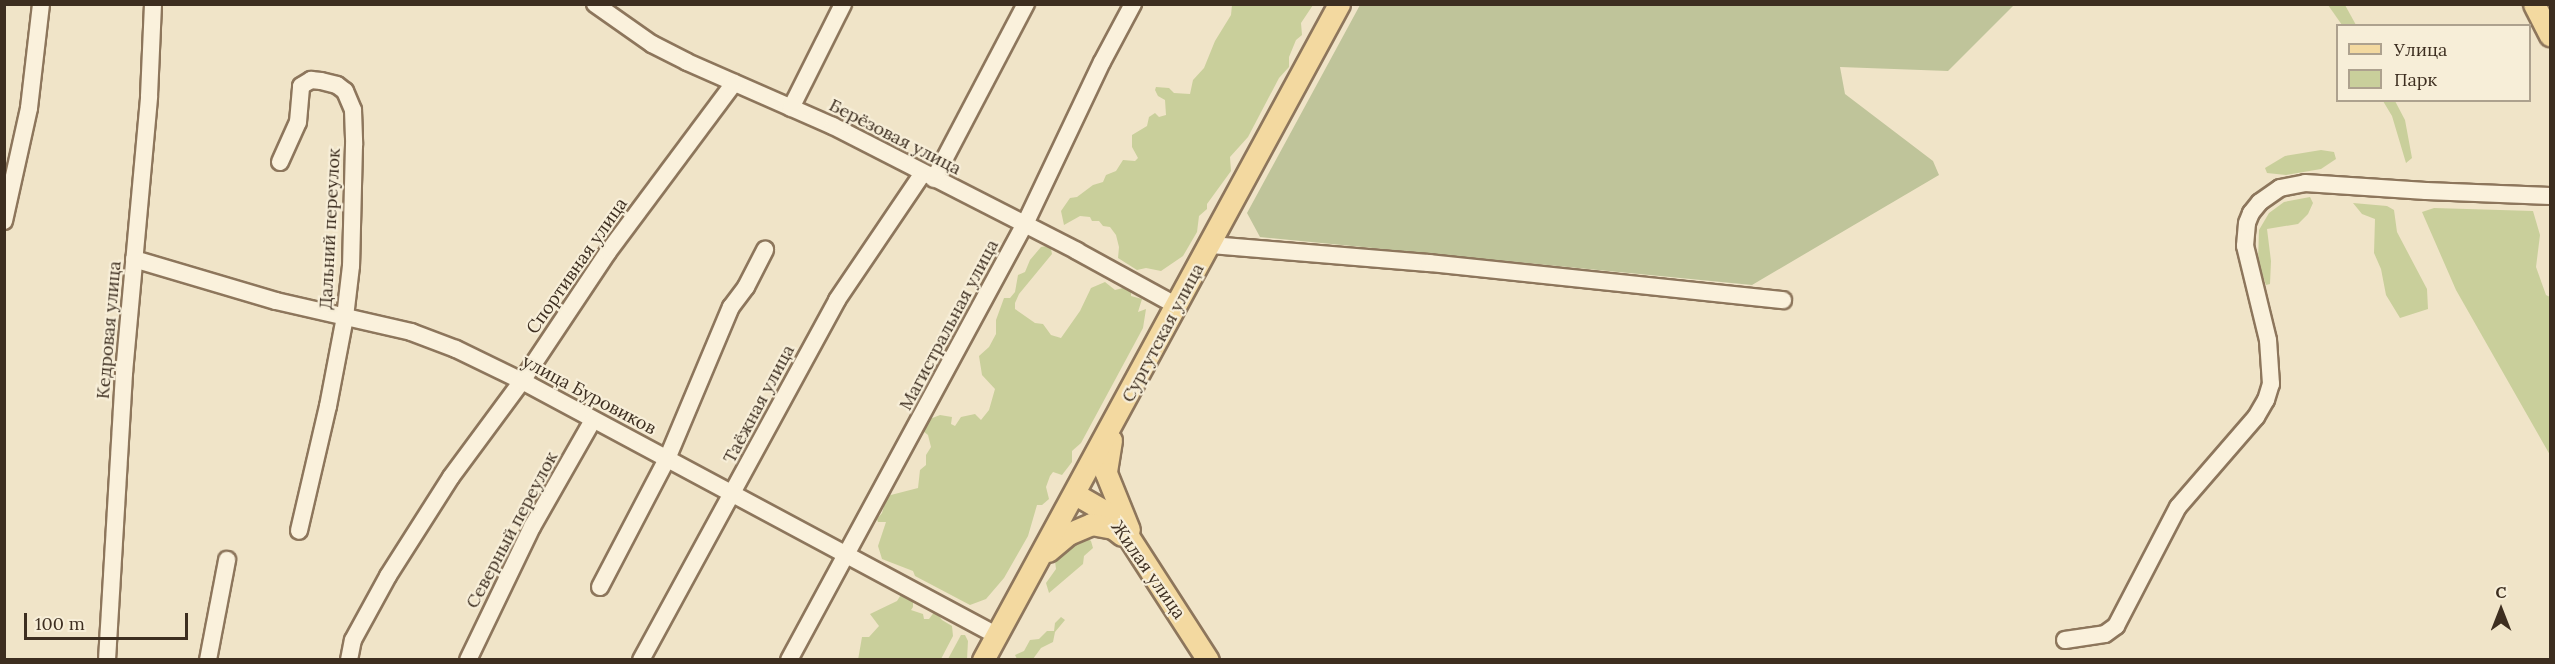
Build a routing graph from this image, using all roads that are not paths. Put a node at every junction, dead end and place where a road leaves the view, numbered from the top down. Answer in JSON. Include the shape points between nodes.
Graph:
{"nodes":[{"id":1,"x":42,"y":4,"type":"edge"},
{"id":2,"x":153,"y":4,"type":"edge"},
{"id":3,"x":843,"y":4,"type":"edge"},
{"id":4,"x":1026,"y":4,"type":"edge"},
{"id":5,"x":1133,"y":4,"type":"edge"},
{"id":6,"x":1339,"y":4,"type":"edge"},
{"id":7,"x":2534,"y":4,"type":"edge"},
{"id":8,"x":598,"y":5,"type":"edge"},
{"id":9,"x":2550,"y":35,"type":"edge"},
{"id":10,"x":735,"y":83,"type":"junction"},
{"id":11,"x":791,"y":108,"type":"junction"},
{"id":12,"x":280,"y":162,"type":"dead end"},
{"id":13,"x":928,"y":176,"type":"junction"},
{"id":14,"x":2550,"y":196,"type":"edge"},
{"id":15,"x":4,"y":221,"type":"edge"},
{"id":16,"x":1025,"y":224,"type":"junction"},
{"id":17,"x":1210,"y":245,"type":"junction"},
{"id":18,"x":765,"y":250,"type":"dead end"},
{"id":19,"x":134,"y":259,"type":"junction"},
{"id":20,"x":1783,"y":300,"type":"dead end"},
{"id":21,"x":1177,"y":306,"type":"junction"},
{"id":22,"x":345,"y":317,"type":"junction"},
{"id":23,"x":522,"y":381,"type":"junction"},
{"id":24,"x":1116,"y":419,"type":"junction"},
{"id":25,"x":593,"y":420,"type":"junction"},
{"id":26,"x":667,"y":459,"type":"junction"},
{"id":27,"x":733,"y":494,"type":"junction"},
{"id":28,"x":1075,"y":495,"type":"junction"},
{"id":29,"x":299,"y":531,"type":"dead end"},
{"id":30,"x":1136,"y":547,"type":"junction"},
{"id":31,"x":848,"y":555,"type":"junction"},
{"id":32,"x":227,"y":560,"type":"dead end"},
{"id":33,"x":1037,"y":560,"type":"junction"},
{"id":34,"x":600,"y":587,"type":"dead end"},
{"id":35,"x":996,"y":635,"type":"junction"},
{"id":36,"x":2065,"y":640,"type":"dead end"},
{"id":37,"x":107,"y":660,"type":"edge"},
{"id":38,"x":208,"y":660,"type":"edge"},
{"id":39,"x":349,"y":660,"type":"edge"},
{"id":40,"x":468,"y":660,"type":"edge"},
{"id":41,"x":641,"y":660,"type":"edge"},
{"id":42,"x":789,"y":660,"type":"edge"},
{"id":43,"x":983,"y":660,"type":"edge"},
{"id":44,"x":1208,"y":660,"type":"edge"}],
"edges":[{"from":1,"to":15,"type":"street","via":[[29,108]]},
{"from":2,"to":19,"type":"street","name":"Кедровая улица"},
{"from":3,"to":11,"type":"street"},
{"from":4,"to":13,"type":"street","name":"Таёжная улица"},
{"from":5,"to":16,"type":"street","name":"Магистральная улица"},
{"from":6,"to":17,"type":"main road","name":"Сургутская улица"},
{"from":7,"to":9,"type":"main road"},
{"from":8,"to":10,"type":"street","name":"Берёзовая улица","via":[[652,44]]},
{"from":10,"to":11,"type":"street","name":"Берёзовая улица"},
{"from":10,"to":23,"type":"street","name":"Спортивная улица","via":[[608,252]]},
{"from":11,"to":13,"type":"street","name":"Берёзовая улица"},
{"from":12,"to":22,"type":"street","name":"Дальний переулок","via":[[298,122],[301,86],[311,80],[321,81],[345,91],[353,111],[354,145],[351,266]]},
{"from":13,"to":16,"type":"street","name":"Берёзовая улица"},
{"from":13,"to":27,"type":"street","name":"Таёжная улица","via":[[837,300]]},
{"from":14,"to":36,"type":"street","via":[[2305,183],[2280,188],[2260,202],[2247,223],[2245,246],[2268,340],[2271,384],[2266,400],[2256,417],[2178,507],[2116,626],[2105,634]]},
{"from":16,"to":21,"type":"street","name":"Берёзовая улица"},
{"from":16,"to":31,"type":"street","name":"Магистральная улица"},
{"from":17,"to":20,"type":"street","via":[[1429,263]]},
{"from":17,"to":21,"type":"main road","name":"Сургутская улица"},
{"from":18,"to":26,"type":"street","via":[[716,339]]},
{"from":19,"to":22,"type":"street","name":"улица Буровиков","via":[[276,302]]},
{"from":19,"to":37,"type":"street","name":"Кедровая улица"},
{"from":21,"to":24,"type":"main road","name":"Сургутская улица"},
{"from":22,"to":23,"type":"street","name":"улица Буровиков","via":[[436,340]]},
{"from":22,"to":29,"type":"street","name":"Дальний переулок"},
{"from":23,"to":25,"type":"street","name":"улица Буровиков"},
{"from":23,"to":39,"type":"street","name":"Спортивная улица","via":[[451,477],[388,576],[353,640]]},
{"from":24,"to":28,"type":"main road","name":"Сургутская улица"},
{"from":24,"to":30,"type":"main road","via":[[1106,473]]},
{"from":25,"to":26,"type":"street","name":"улица Буровиков"},
{"from":25,"to":40,"type":"street","name":"Северный переулок","via":[[532,527]]},
{"from":26,"to":27,"type":"street","name":"улица Буровиков"},
{"from":26,"to":34,"type":"street"},
{"from":27,"to":31,"type":"street","name":"улица Буровиков"},
{"from":27,"to":41,"type":"street","name":"Таёжная улица"},
{"from":28,"to":30,"type":"main road","name":"Жилая улица","via":[[1104,511]]},
{"from":28,"to":33,"type":"main road","name":"Сургутская улица"},
{"from":30,"to":33,"type":"main road","via":[[1113,528],[1091,524],[1068,534]]},
{"from":30,"to":44,"type":"main road","name":"Жилая улица"},
{"from":31,"to":35,"type":"street","name":"улица Буровиков"},
{"from":31,"to":42,"type":"street","name":"Магистральная улица"},
{"from":32,"to":38,"type":"street"},
{"from":33,"to":35,"type":"main road","name":"Сургутская улица"},
{"from":35,"to":43,"type":"main road","name":"Сургутская улица"}]}
